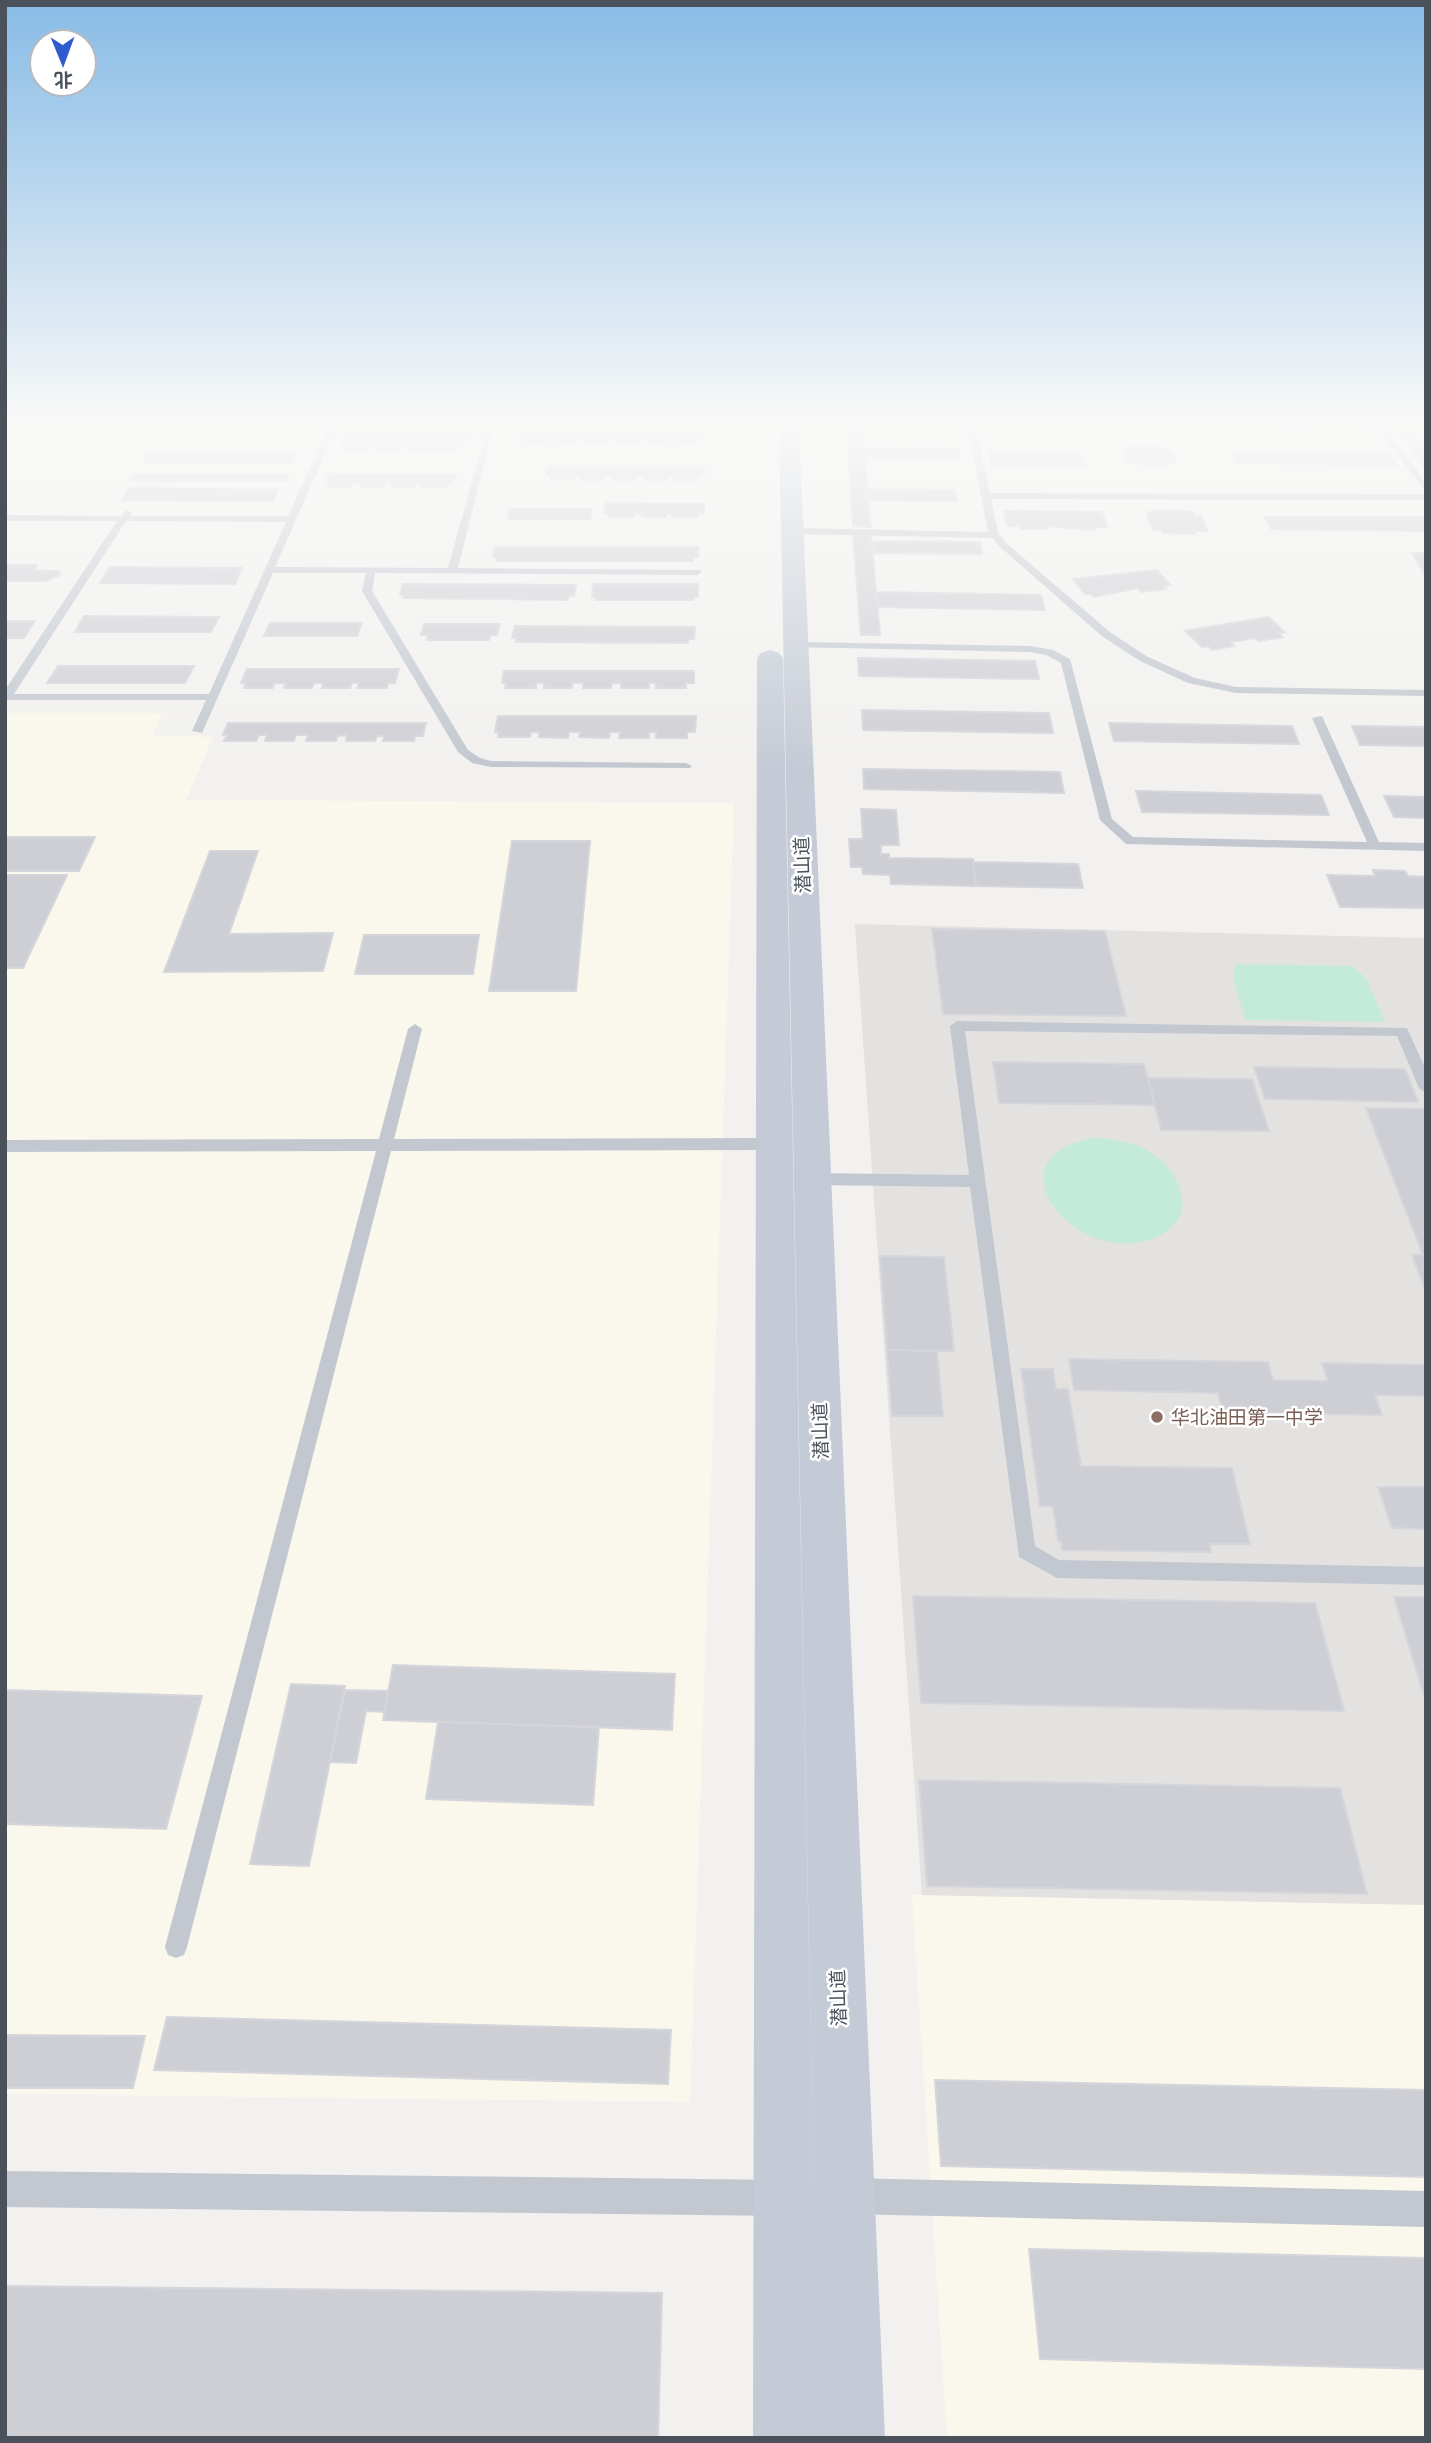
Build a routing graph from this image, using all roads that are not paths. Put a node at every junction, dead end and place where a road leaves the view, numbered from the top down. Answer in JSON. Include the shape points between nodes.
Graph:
{"nodes":[{"id":1,"x":110,"y":539,"type":"edge"},
{"id":2,"x":282,"y":539,"type":"edge"},
{"id":3,"x":461,"y":539,"type":"edge"},
{"id":4,"x":769,"y":539,"type":"edge"},
{"id":5,"x":792,"y":539,"type":"edge"},
{"id":6,"x":998,"y":539,"type":"edge"},
{"id":7,"x":269,"y":570,"type":"junction"},
{"id":8,"x":371,"y":571,"type":"junction"},
{"id":9,"x":452,"y":571,"type":"junction"},
{"id":10,"x":697,"y":572,"type":"dead end"},
{"id":11,"x":795,"y":645,"type":"junction"},
{"id":12,"x":1426,"y":693,"type":"edge"},
{"id":13,"x":212,"y":696,"type":"junction"},
{"id":14,"x":6,"y":697,"type":"edge"},
{"id":15,"x":1318,"y":718,"type":"dead end"},
{"id":16,"x":198,"y":731,"type":"dead end"},
{"id":17,"x":687,"y":766,"type":"dead end"},
{"id":18,"x":1375,"y":846,"type":"junction"},
{"id":19,"x":1426,"y":847,"type":"edge"},
{"id":20,"x":415,"y":1030,"type":"dead end"},
{"id":21,"x":1426,"y":1088,"type":"edge"},
{"id":22,"x":774,"y":1144,"type":"junction"},
{"id":23,"x":384,"y":1145,"type":"junction"},
{"id":24,"x":5,"y":1146,"type":"edge"},
{"id":25,"x":812,"y":1179,"type":"junction"},
{"id":26,"x":978,"y":1181,"type":"junction"},
{"id":27,"x":1426,"y":1576,"type":"edge"},
{"id":28,"x":176,"y":1947,"type":"dead end"},
{"id":29,"x":5,"y":2189,"type":"edge"},
{"id":30,"x":844,"y":2196,"type":"junction"},
{"id":31,"x":783,"y":2198,"type":"junction"},
{"id":32,"x":1426,"y":2209,"type":"edge"},
{"id":33,"x":786,"y":2438,"type":"edge"},
{"id":34,"x":852,"y":2438,"type":"edge"}],
"edges":[{"from":1,"to":14,"type":"lane"},
{"from":2,"to":7,"type":"lane"},
{"from":3,"to":9,"type":"lane"},
{"from":4,"to":22,"type":"main road","name":"潜山道"},
{"from":5,"to":11,"type":"main road","name":"潜山道"},
{"from":6,"to":12,"type":"lane","via":[[1107,635],[1192,681],[1236,690]]},
{"from":7,"to":8,"type":"lane"},
{"from":7,"to":13,"type":"lane"},
{"from":8,"to":9,"type":"lane"},
{"from":8,"to":17,"type":"lane","via":[[367,591],[464,752],[476,761]]},
{"from":9,"to":10,"type":"lane"},
{"from":11,"to":18,"type":"lane","via":[[1030,649],[1059,655],[1066,660],[1105,820],[1130,841]]},
{"from":11,"to":25,"type":"main road","name":"潜山道"},
{"from":13,"to":14,"type":"lane"},
{"from":13,"to":16,"type":"lane"},
{"from":15,"to":18,"type":"lane"},
{"from":18,"to":19,"type":"lane"},
{"from":20,"to":23,"type":"lane"},
{"from":21,"to":26,"type":"lane","via":[[1402,1031],[957,1026]]},
{"from":22,"to":23,"type":"lane"},
{"from":22,"to":31,"type":"main road","name":"潜山道"},
{"from":23,"to":24,"type":"lane"},
{"from":23,"to":28,"type":"lane"},
{"from":25,"to":26,"type":"lane"},
{"from":25,"to":30,"type":"main road","name":"潜山道"},
{"from":26,"to":27,"type":"lane","via":[[1026,1551],[1057,1569]]},
{"from":29,"to":31,"type":"street"},
{"from":30,"to":32,"type":"street"},
{"from":30,"to":34,"type":"main road","name":"潜山道"},
{"from":31,"to":33,"type":"main road","name":"潜山道"}]}
